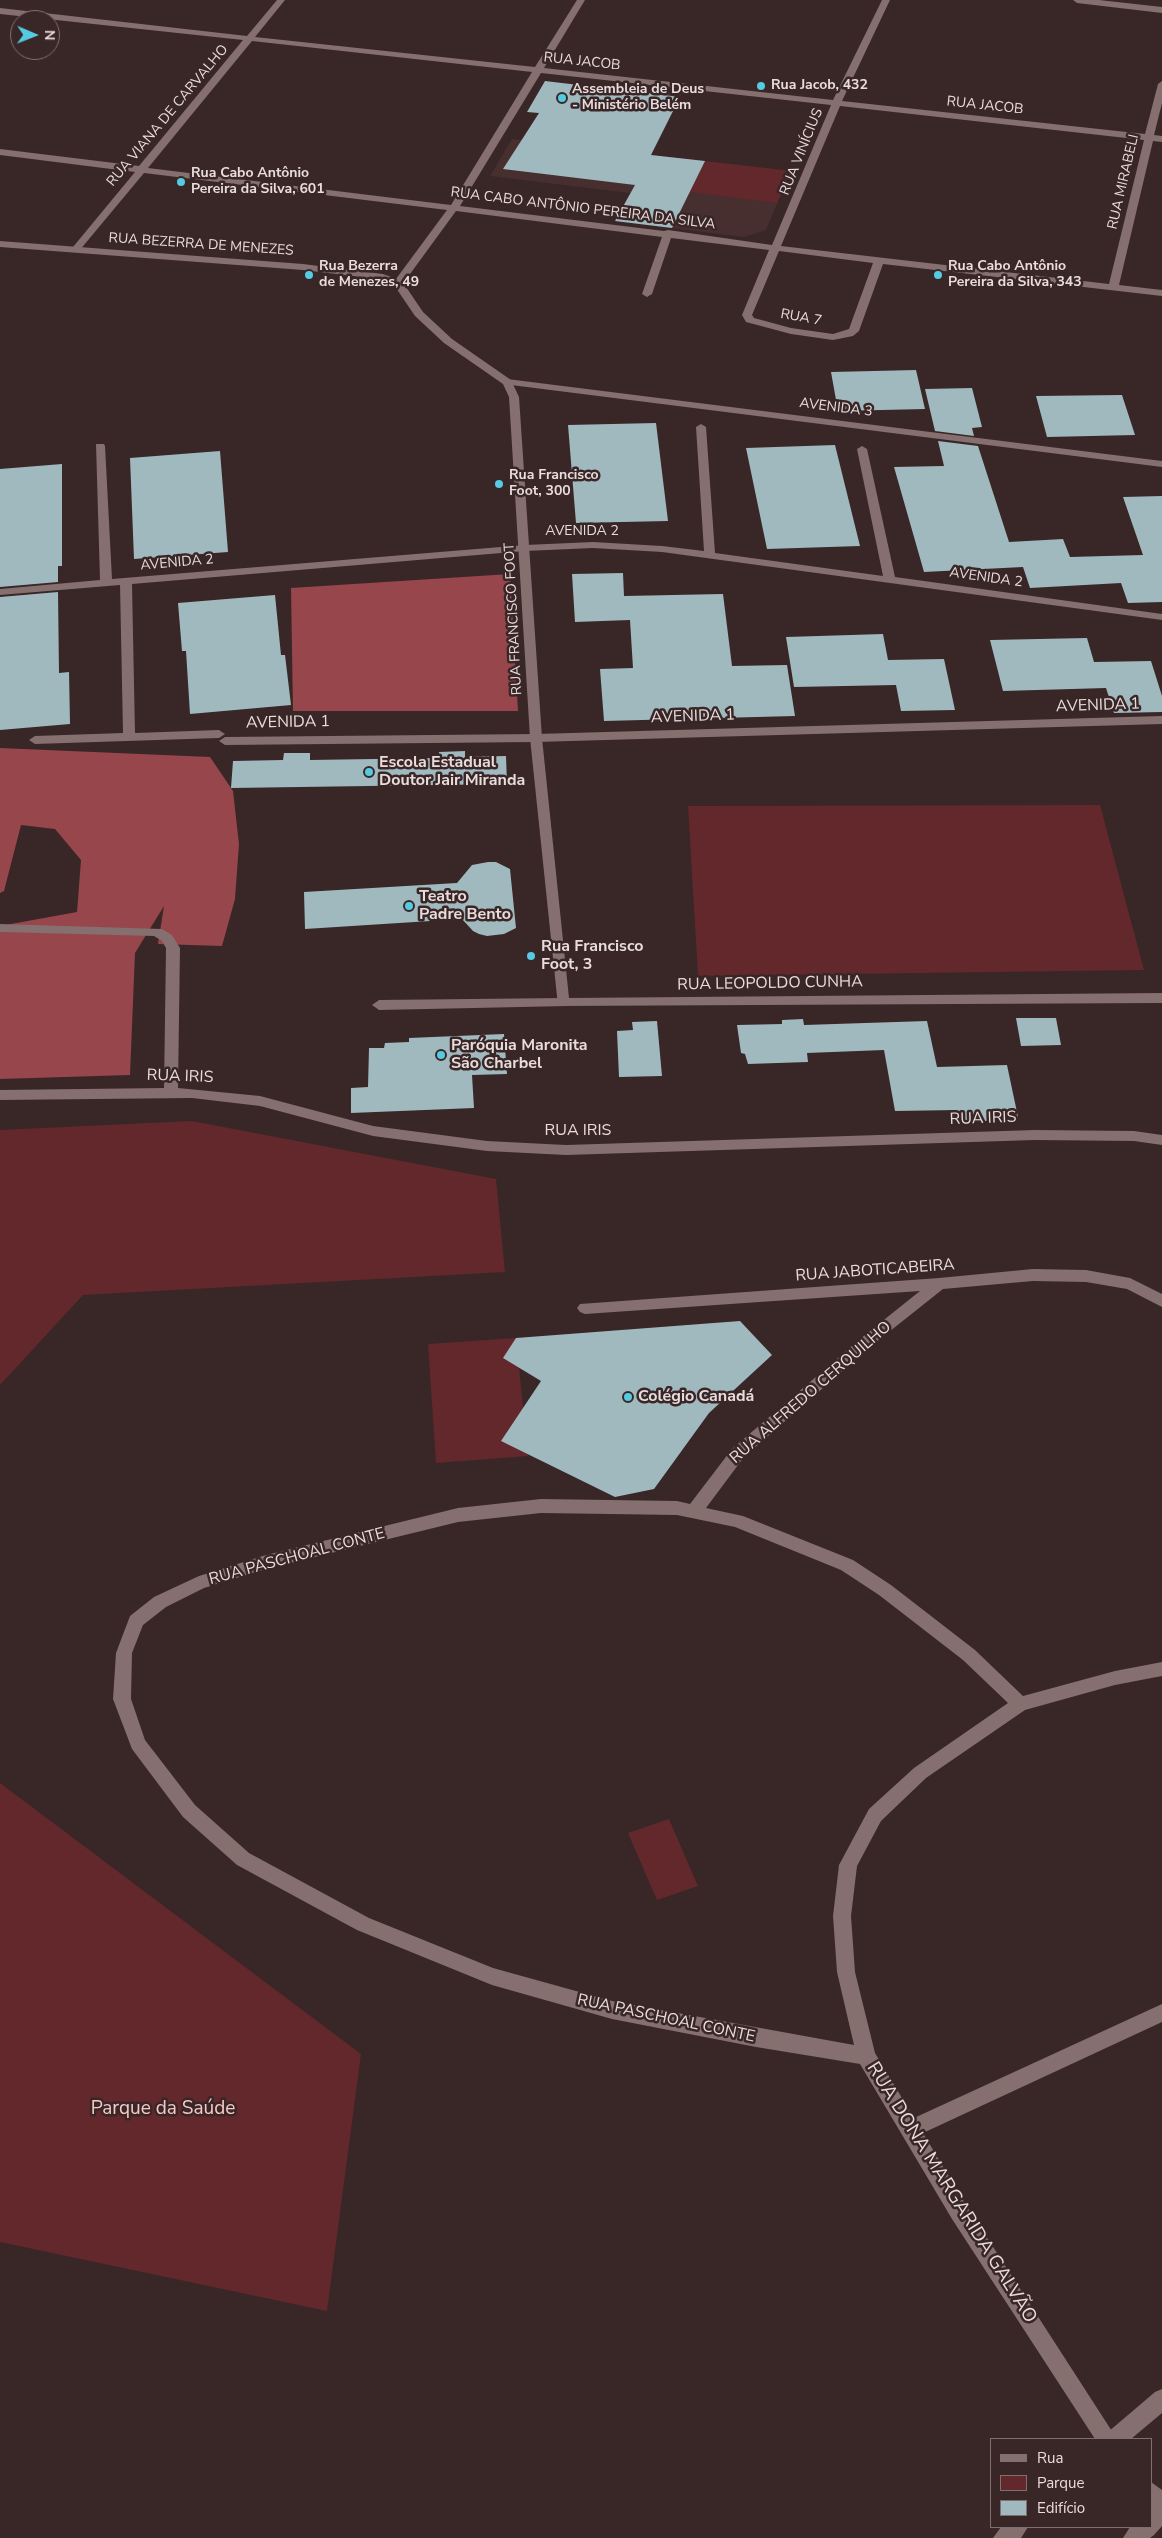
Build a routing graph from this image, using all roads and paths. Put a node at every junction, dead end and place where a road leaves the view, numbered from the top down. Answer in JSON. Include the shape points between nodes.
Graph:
{"nodes":[{"id":1,"x":281,"y":0,"type":"edge"},
{"id":2,"x":581,"y":0,"type":"edge"},
{"id":3,"x":886,"y":0,"type":"edge"},
{"id":4,"x":1077,"y":0,"type":"edge"},
{"id":5,"x":1162,"y":10,"type":"edge"},
{"id":6,"x":0,"y":11,"type":"edge"},
{"id":7,"x":251,"y":38,"type":"junction"},
{"id":8,"x":536,"y":70,"type":"junction"},
{"id":9,"x":1162,"y":84,"type":"edge"},
{"id":10,"x":836,"y":104,"type":"junction"},
{"id":11,"x":1147,"y":138,"type":"junction"},
{"id":12,"x":1162,"y":140,"type":"edge"},
{"id":13,"x":0,"y":152,"type":"edge"},
{"id":14,"x":142,"y":169,"type":"junction"},
{"id":15,"x":454,"y":206,"type":"junction"},
{"id":16,"x":668,"y":234,"type":"junction"},
{"id":17,"x":0,"y":244,"type":"edge"},
{"id":18,"x":778,"y":247,"type":"junction"},
{"id":19,"x":76,"y":249,"type":"junction"},
{"id":20,"x":880,"y":261,"type":"junction"},
{"id":21,"x":398,"y":283,"type":"junction"},
{"id":22,"x":1114,"y":286,"type":"junction"},
{"id":23,"x":1162,"y":293,"type":"edge"},
{"id":24,"x":647,"y":294,"type":"dead end"},
{"id":25,"x":747,"y":315,"type":"joint"},
{"id":26,"x":507,"y":382,"type":"junction"},
{"id":27,"x":701,"y":428,"type":"dead end"},
{"id":28,"x":100,"y":446,"type":"dead end"},
{"id":29,"x":862,"y":449,"type":"dead end"},
{"id":30,"x":1162,"y":464,"type":"edge"},
{"id":31,"x":525,"y":548,"type":"junction"},
{"id":32,"x":710,"y":556,"type":"junction"},
{"id":33,"x":890,"y":580,"type":"junction"},
{"id":34,"x":106,"y":583,"type":"junction"},
{"id":35,"x":126,"y":583,"type":"junction"},
{"id":36,"x":0,"y":592,"type":"edge"},
{"id":37,"x":1162,"y":617,"type":"edge"},
{"id":38,"x":1162,"y":720,"type":"edge"},
{"id":39,"x":129,"y":737,"type":"junction"},
{"id":40,"x":536,"y":738,"type":"junction"},
{"id":41,"x":35,"y":740,"type":"dead end"},
{"id":42,"x":0,"y":928,"type":"edge"},
{"id":43,"x":1162,"y":998,"type":"edge"},
{"id":44,"x":563,"y":1003,"type":"junction"},
{"id":45,"x":379,"y":1005,"type":"dead end"},
{"id":46,"x":171,"y":1093,"type":"junction"},
{"id":47,"x":0,"y":1095,"type":"edge"},
{"id":48,"x":1162,"y":1140,"type":"edge"},
{"id":49,"x":939,"y":1284,"type":"junction"},
{"id":50,"x":1162,"y":1301,"type":"edge"},
{"id":51,"x":585,"y":1308,"type":"dead end"},
{"id":52,"x":693,"y":1512,"type":"junction"},
{"id":53,"x":1162,"y":1669,"type":"edge"},
{"id":54,"x":1020,"y":1704,"type":"junction"},
{"id":55,"x":1162,"y":2013,"type":"edge"},
{"id":56,"x":866,"y":2056,"type":"junction"},
{"id":57,"x":910,"y":2129,"type":"junction"},
{"id":58,"x":1162,"y":2399,"type":"edge"},
{"id":59,"x":1106,"y":2438,"type":"edge"},
{"id":60,"x":1115,"y":2438,"type":"edge"},
{"id":61,"x":1152,"y":2494,"type":"edge"},
{"id":62,"x":1162,"y":2509,"type":"edge"},
{"id":63,"x":1152,"y":2521,"type":"edge"},
{"id":64,"x":1016,"y":2528,"type":"edge"},
{"id":65,"x":1145,"y":2528,"type":"edge"},
{"id":66,"x":1004,"y":2538,"type":"edge"},
{"id":67,"x":1134,"y":2538,"type":"edge"}],
"edges":[{"from":1,"to":7,"type":"street","name":"RUA VIANA DE CARVALHO"},
{"from":2,"to":8,"type":"street"},
{"from":3,"to":10,"type":"street","name":"RUA VINÍCIUS"},
{"from":4,"to":5,"type":"street"},
{"from":6,"to":7,"type":"street","name":"RUA JACOB"},
{"from":7,"to":8,"type":"street","name":"RUA JACOB"},
{"from":7,"to":14,"type":"street","name":"RUA VIANA DE CARVALHO"},
{"from":8,"to":10,"type":"street","name":"RUA JACOB"},
{"from":8,"to":15,"type":"street"},
{"from":9,"to":11,"type":"street","name":"RUA MIRABELI"},
{"from":10,"to":11,"type":"street","name":"RUA JACOB"},
{"from":10,"to":18,"type":"street","name":"RUA VINÍCIUS"},
{"from":11,"to":12,"type":"street","name":"RUA JACOB"},
{"from":11,"to":22,"type":"street","name":"RUA MIRABELI"},
{"from":13,"to":14,"type":"street","name":"RUA CABO ANTÔNIO PEREIRA DA SILVA"},
{"from":14,"to":15,"type":"street","name":"RUA CABO ANTÔNIO PEREIRA DA SILVA"},
{"from":14,"to":19,"type":"street","name":"RUA VIANA DE CARVALHO"},
{"from":15,"to":16,"type":"street","name":"RUA CABO ANTÔNIO PEREIRA DA SILVA"},
{"from":15,"to":21,"type":"street"},
{"from":16,"to":18,"type":"street","name":"RUA CABO ANTÔNIO PEREIRA DA SILVA"},
{"from":16,"to":24,"type":"street"},
{"from":17,"to":19,"type":"street","name":"RUA BEZERRA DE MENEZES"},
{"from":18,"to":20,"type":"street","name":"RUA CABO ANTÔNIO PEREIRA DA SILVA"},
{"from":18,"to":25,"type":"street","name":"RUA VINÍCIUS"},
{"from":19,"to":21,"type":"street","name":"RUA BEZERRA DE MENEZES","via":[[303,267],[380,276]]},
{"from":20,"to":22,"type":"street","name":"RUA CABO ANTÔNIO PEREIRA DA SILVA"},
{"from":20,"to":25,"type":"street","name":"RUA 7","via":[[854,332],[833,337],[760,324]]},
{"from":21,"to":26,"type":"street","via":[[418,314],[448,342]]},
{"from":22,"to":23,"type":"street","name":"RUA CABO ANTÔNIO PEREIRA DA SILVA"},
{"from":26,"to":30,"type":"street","name":"AVENIDA 3"},
{"from":26,"to":31,"type":"street","name":"RUA FRANCISCO FOOT","via":[[514,397]]},
{"from":27,"to":32,"type":"street"},
{"from":28,"to":34,"type":"street"},
{"from":29,"to":33,"type":"street"},
{"from":31,"to":32,"type":"street","name":"AVENIDA 2","via":[[593,545]]},
{"from":31,"to":35,"type":"street","name":"AVENIDA 2"},
{"from":31,"to":40,"type":"street","name":"RUA FRANCISCO FOOT"},
{"from":32,"to":33,"type":"street","name":"AVENIDA 2"},
{"from":33,"to":37,"type":"street","name":"AVENIDA 2"},
{"from":34,"to":35,"type":"street","name":"AVENIDA 2"},
{"from":34,"to":36,"type":"street","name":"AVENIDA 2"},
{"from":35,"to":39,"type":"street"},
{"from":38,"to":40,"type":"street","name":"AVENIDA 1"},
{"from":39,"to":40,"type":"street","name":"AVENIDA 1"},
{"from":39,"to":41,"type":"street","name":"AVENIDA 1"},
{"from":40,"to":44,"type":"street","name":"RUA FRANCISCO FOOT"},
{"from":42,"to":46,"type":"street","via":[[157,932],[167,938],[174,948]]},
{"from":43,"to":44,"type":"street","name":"RUA LEOPOLDO CUNHA"},
{"from":44,"to":45,"type":"street","name":"RUA LEOPOLDO CUNHA"},
{"from":46,"to":47,"type":"street","name":"RUA IRIS"},
{"from":46,"to":48,"type":"street","name":"RUA IRIS","via":[[260,1101],[373,1131],[487,1146],[566,1150],[1035,1135],[1134,1136]]},
{"from":49,"to":50,"type":"street","name":"RUA JABOTICABEIRA","via":[[1034,1275],[1086,1276],[1130,1284]]},
{"from":49,"to":51,"type":"street","name":"RUA JABOTICABEIRA"},
{"from":49,"to":52,"type":"street","name":"RUA ALFREDO CERQUILHO","via":[[865,1342],[738,1453]]},
{"from":52,"to":54,"type":"street","name":"RUA PASCHOAL CONTE","via":[[737,1520],[847,1565],[969,1655]]},
{"from":52,"to":56,"type":"street","name":"RUA PASCHOAL CONTE","via":[[677,1508],[541,1506],[458,1515],[284,1557],[199,1583],[160,1602],[136,1621],[124,1653],[122,1699],[138,1744],[189,1812],[243,1859],[363,1924],[492,1976],[612,2010]]},
{"from":53,"to":54,"type":"street","name":"RUA DONA MARGARIDA GALVÃO"},
{"from":54,"to":56,"type":"street","name":"RUA DONA MARGARIDA GALVÃO","via":[[920,1773],[875,1815],[848,1865],[842,1916],[846,1972]]},
{"from":55,"to":57,"type":"street"},
{"from":56,"to":57,"type":"street","name":"RUA DONA MARGARIDA GALVÃO"},
{"from":57,"to":59,"type":"street","name":"RUA DONA MARGARIDA GALVÃO","via":[[959,2212]]},
{"from":58,"to":60,"type":"street"},
{"from":61,"to":62,"type":"street"},
{"from":62,"to":63,"type":"street"},
{"from":64,"to":66,"type":"street"},
{"from":65,"to":67,"type":"street"}]}
